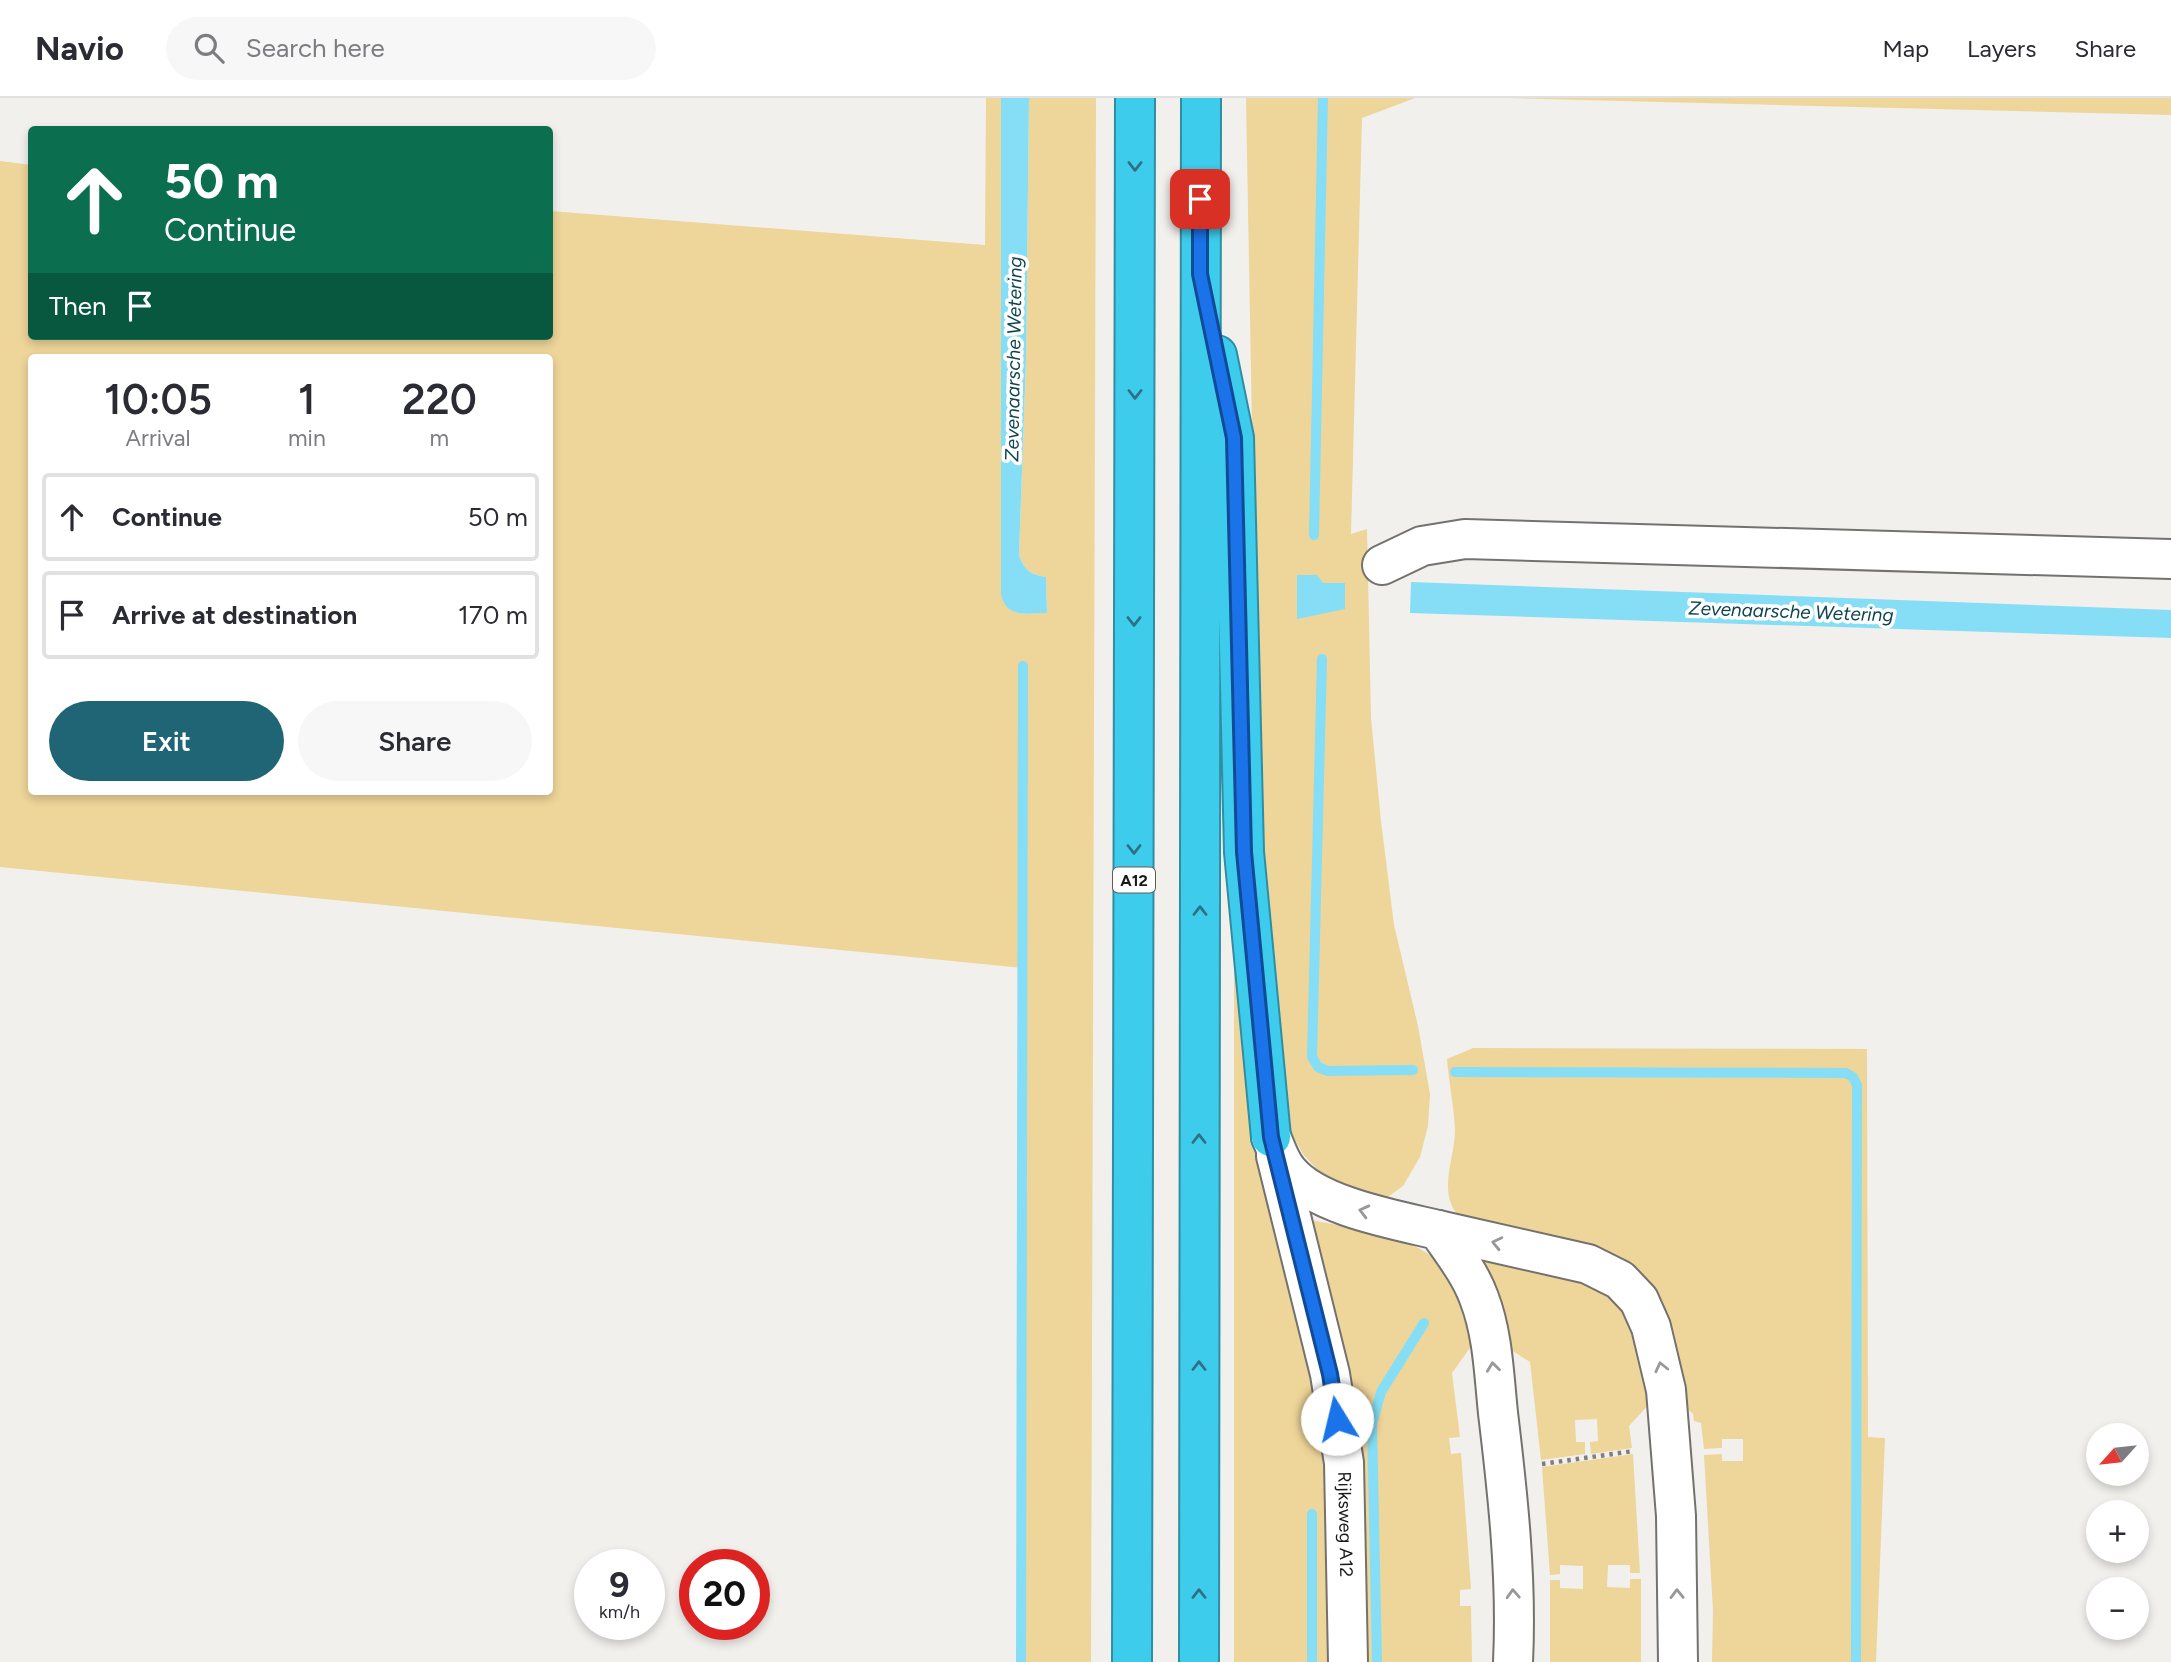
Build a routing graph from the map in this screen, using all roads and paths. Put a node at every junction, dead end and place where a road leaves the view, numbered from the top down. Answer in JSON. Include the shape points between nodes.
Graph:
{"nodes":[{"id":1,"x":1135,"y":98,"type":"edge"},
{"id":2,"x":1201,"y":98,"type":"edge"},
{"id":3,"x":1200,"y":274,"type":"junction"},
{"id":4,"x":2171,"y":559,"type":"edge"},
{"id":5,"x":1382,"y":565,"type":"dead end"},
{"id":6,"x":1271,"y":1137,"type":"junction"},
{"id":7,"x":1438,"y":1230,"type":"junction"},
{"id":8,"x":1635,"y":1451,"type":"dead end"},
{"id":9,"x":1539,"y":1464,"type":"dead end"},
{"id":10,"x":1132,"y":1662,"type":"edge"},
{"id":11,"x":1199,"y":1662,"type":"edge"},
{"id":12,"x":1348,"y":1662,"type":"edge"},
{"id":13,"x":1513,"y":1662,"type":"edge"},
{"id":14,"x":1678,"y":1662,"type":"edge"}],
"edges":[{"from":1,"to":10,"type":"highway","number":"A12","one_way":true},
{"from":2,"to":3,"type":"highway"},
{"from":3,"to":6,"type":"highway","via":[[1234,438],[1244,852]]},
{"from":11,"to":3,"type":"highway","one_way":true},
{"from":4,"to":5,"type":"lane","via":[[1465,539],[1422,546]]},
{"from":7,"to":6,"type":"lane","one_way":true,"via":[[1322,1196],[1287,1171]]},
{"from":6,"to":12,"type":"lane","name":"Rijksweg A12","via":[[1330,1374],[1344,1463]]},
{"from":13,"to":7,"type":"lane","one_way":true,"via":[[1508,1500],[1490,1338],[1465,1268]]},
{"from":14,"to":7,"type":"lane","one_way":true,"via":[[1676,1516],[1666,1390],[1651,1327],[1639,1300],[1620,1280],[1588,1264]]},
{"from":8,"to":9,"type":"path"}]}
